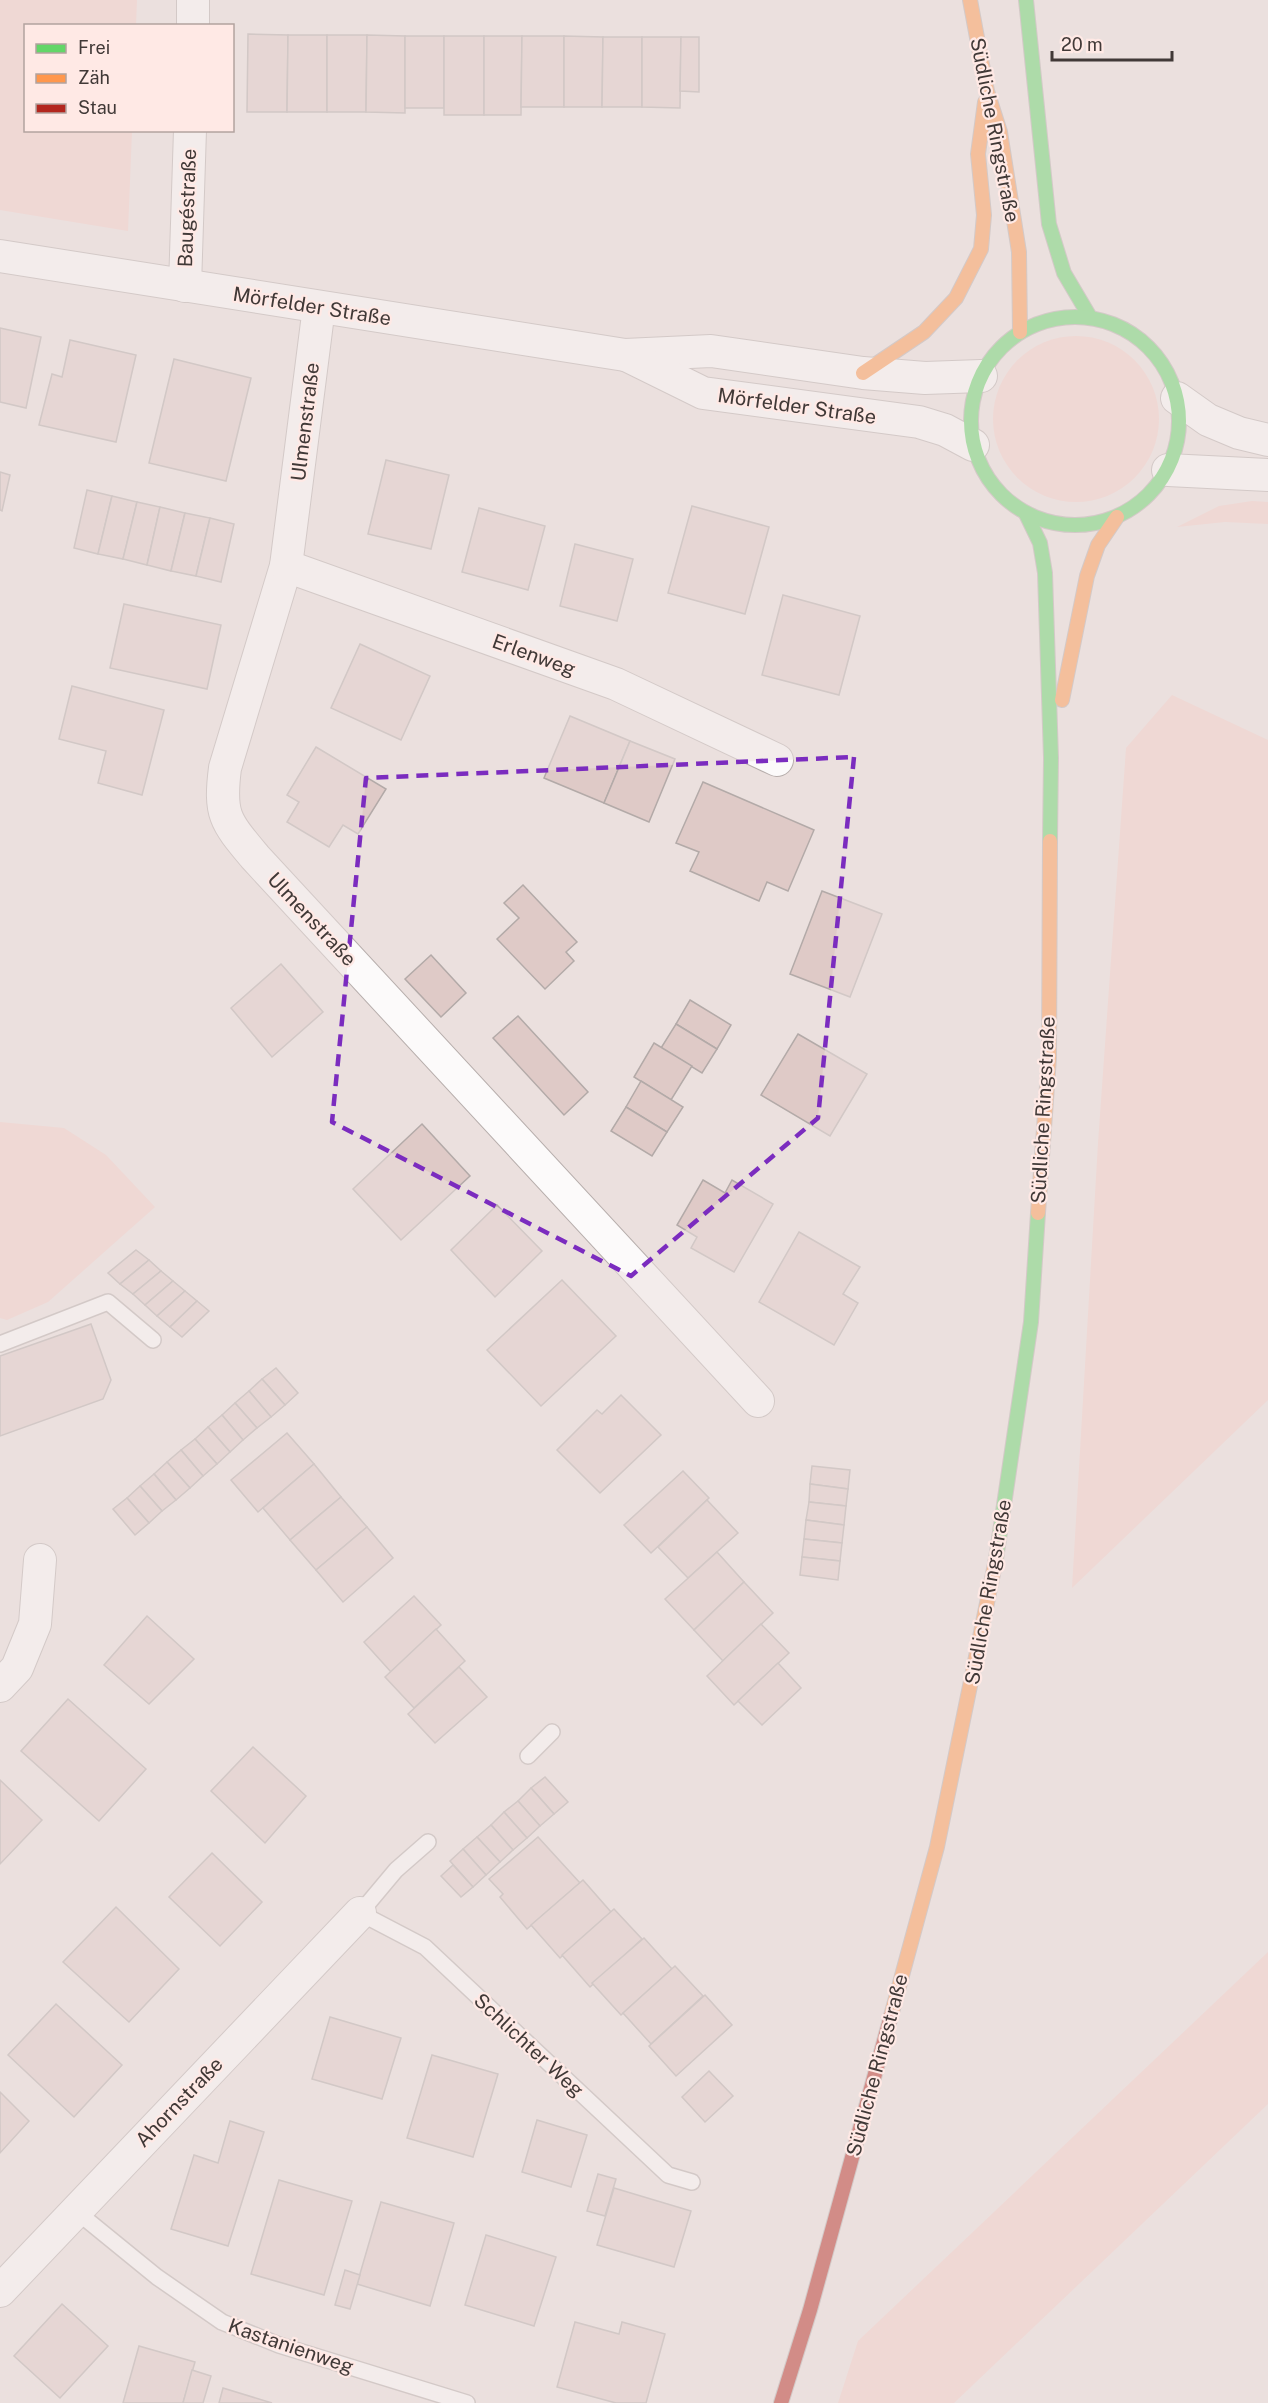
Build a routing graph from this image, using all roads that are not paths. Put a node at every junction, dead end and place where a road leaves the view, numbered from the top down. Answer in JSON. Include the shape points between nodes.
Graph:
{"nodes":[{"id":1,"x":193,"y":0,"type":"edge"},
{"id":2,"x":969,"y":0,"type":"edge"},
{"id":3,"x":1026,"y":0,"type":"edge"},
{"id":4,"x":193,"y":24,"type":"edge"},
{"id":5,"x":987,"y":91,"type":"junction"},
{"id":6,"x":190,"y":132,"type":"edge"},
{"id":7,"x":0,"y":256,"type":"edge"},
{"id":8,"x":185,"y":286,"type":"junction"},
{"id":9,"x":319,"y":307,"type":"junction"},
{"id":10,"x":1090,"y":317,"type":"junction"},
{"id":11,"x":1020,"y":332,"type":"junction"},
{"id":12,"x":624,"y":355,"type":"junction"},
{"id":13,"x":864,"y":373,"type":"junction"},
{"id":14,"x":981,"y":376,"type":"junction"},
{"id":15,"x":1178,"y":398,"type":"junction"},
{"id":16,"x":1268,"y":440,"type":"edge"},
{"id":17,"x":973,"y":445,"type":"junction"},
{"id":18,"x":1168,"y":470,"type":"junction"},
{"id":19,"x":1268,"y":475,"type":"edge"},
{"id":20,"x":1026,"y":514,"type":"junction"},
{"id":21,"x":1117,"y":517,"type":"junction"},
{"id":22,"x":286,"y":566,"type":"junction"},
{"id":23,"x":1051,"y":758,"type":"junction"},
{"id":24,"x":777,"y":760,"type":"dead end"},
{"id":25,"x":153,"y":1340,"type":"dead end"},
{"id":26,"x":0,"y":1344,"type":"edge"},
{"id":27,"x":758,"y":1401,"type":"dead end"},
{"id":28,"x":40,"y":1560,"type":"dead end"},
{"id":29,"x":0,"y":1686,"type":"edge"},
{"id":30,"x":552,"y":1732,"type":"dead end"},
{"id":31,"x":528,"y":1755,"type":"dead end"},
{"id":32,"x":428,"y":1842,"type":"dead end"},
{"id":33,"x":360,"y":1913,"type":"junction"},
{"id":34,"x":692,"y":2182,"type":"dead end"},
{"id":35,"x":76,"y":2211,"type":"junction"},
{"id":36,"x":0,"y":2291,"type":"edge"},
{"id":37,"x":467,"y":2403,"type":"edge"},
{"id":38,"x":781,"y":2403,"type":"edge"}],
"edges":[{"from":1,"to":4,"type":"street"},
{"from":2,"to":5,"type":"main road","name":"Südliche Ringstraße"},
{"from":3,"to":10,"type":"main road","name":"Südliche Ringstraße","via":[[1049,224],[1056,258]]},
{"from":5,"to":11,"type":"main road","name":"Südliche Ringstraße","via":[[1000,132],[1019,252]]},
{"from":5,"to":13,"type":"main road","via":[[978,153],[984,216],[981,249],[956,297],[924,332]]},
{"from":6,"to":8,"type":"street","name":"Baugéstraße"},
{"from":7,"to":8,"type":"street","name":"Mörfelder Straße"},
{"from":8,"to":9,"type":"street","name":"Mörfelder Straße"},
{"from":9,"to":12,"type":"street","name":"Mörfelder Straße"},
{"from":9,"to":22,"type":"street","name":"Ulmenstraße"},
{"from":10,"to":11,"type":"main road","name":"Südliche Ringstraße","via":[[1054,319]]},
{"from":10,"to":15,"type":"main road","name":"Südliche Ringstraße","via":[[1120,327],[1146,344],[1166,368]]},
{"from":11,"to":14,"type":"main road","name":"Südliche Ringstraße","via":[[997,351]]},
{"from":12,"to":13,"type":"street","name":"Mörfelder Straße","via":[[711,351]]},
{"from":12,"to":17,"type":"street","name":"Mörfelder Straße","via":[[703,393],[919,422]]},
{"from":13,"to":14,"type":"street","name":"Mörfelder Straße","via":[[925,378]]},
{"from":14,"to":17,"type":"main road","name":"Südliche Ringstraße","via":[[971,410]]},
{"from":15,"to":16,"type":"street","via":[[1208,420]]},
{"from":15,"to":18,"type":"main road","name":"Südliche Ringstraße","via":[[1177,447]]},
{"from":17,"to":20,"type":"main road","name":"Südliche Ringstraße","via":[[984,473],[1002,497]]},
{"from":18,"to":19,"type":"street"},
{"from":18,"to":21,"type":"main road","name":"Südliche Ringstraße","via":[[1147,498]]},
{"from":20,"to":21,"type":"main road","name":"Südliche Ringstraße","via":[[1056,525],[1087,526]]},
{"from":20,"to":23,"type":"main road","name":"Südliche Ringstraße","via":[[1040,543],[1045,573]]},
{"from":21,"to":23,"type":"main road","name":"Südliche Ringstraße","via":[[1098,545],[1087,576]]},
{"from":22,"to":24,"type":"street","name":"Erlenweg","via":[[616,684]]},
{"from":22,"to":27,"type":"street","name":"Ulmenstraße","via":[[225,768],[221,799],[230,827]]},
{"from":23,"to":38,"type":"main road","name":"Südliche Ringstraße","via":[[1048,1058],[1031,1322],[992,1587],[937,1847]]},
{"from":25,"to":26,"type":"lane","via":[[108,1302]]},
{"from":28,"to":29,"type":"street","via":[[35,1624],[16,1668]]},
{"from":30,"to":31,"type":"lane"},
{"from":32,"to":33,"type":"lane","via":[[396,1870]]},
{"from":33,"to":34,"type":"lane","name":"Schlichter Weg","via":[[425,1947],[668,2175]]},
{"from":33,"to":35,"type":"street","name":"Ahornstraße"},
{"from":35,"to":36,"type":"street","name":"Ahornstraße"},
{"from":35,"to":37,"type":"lane","name":"Kastanienweg","via":[[157,2277],[222,2322]]}]}
